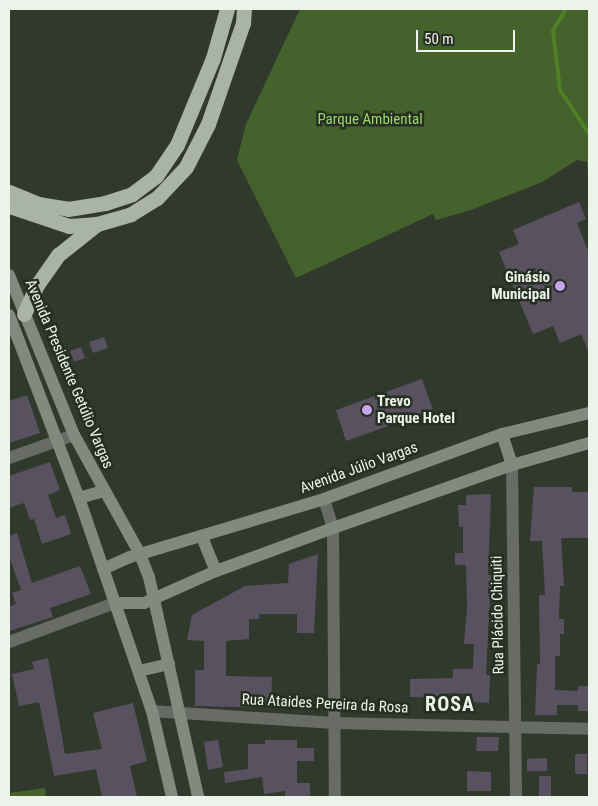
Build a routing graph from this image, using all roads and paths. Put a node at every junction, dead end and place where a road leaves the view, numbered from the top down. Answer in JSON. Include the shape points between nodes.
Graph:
{"nodes":[{"id":1,"x":227,"y":9,"type":"edge"},
{"id":2,"x":244,"y":9,"type":"edge"},
{"id":3,"x":9,"y":192,"type":"edge"},
{"id":4,"x":9,"y":206,"type":"edge"},
{"id":5,"x":97,"y":224,"type":"junction"},
{"id":6,"x":9,"y":274,"type":"edge"},
{"id":7,"x":16,"y":314,"type":"edge"},
{"id":8,"x":589,"y":413,"type":"edge"},
{"id":9,"x":502,"y":434,"type":"junction"},
{"id":10,"x":74,"y":435,"type":"junction"},
{"id":11,"x":56,"y":442,"type":"junction"},
{"id":12,"x":589,"y":443,"type":"edge"},
{"id":13,"x":9,"y":458,"type":"edge"},
{"id":14,"x":512,"y":465,"type":"junction"},
{"id":15,"x":103,"y":491,"type":"junction"},
{"id":16,"x":79,"y":498,"type":"junction"},
{"id":17,"x":324,"y":499,"type":"junction"},
{"id":18,"x":334,"y":528,"type":"junction"},
{"id":19,"x":202,"y":537,"type":"junction"},
{"id":20,"x":140,"y":554,"type":"junction"},
{"id":21,"x":103,"y":569,"type":"junction"},
{"id":22,"x":216,"y":571,"type":"junction"},
{"id":23,"x":156,"y":598,"type":"junction"},
{"id":24,"x":115,"y":604,"type":"junction"},
{"id":25,"x":9,"y":642,"type":"edge"},
{"id":26,"x":169,"y":664,"type":"junction"},
{"id":27,"x":138,"y":671,"type":"junction"},
{"id":28,"x":152,"y":711,"type":"junction"},
{"id":29,"x":178,"y":711,"type":"junction"},
{"id":30,"x":334,"y":723,"type":"junction"},
{"id":31,"x":517,"y":728,"type":"junction"},
{"id":32,"x":589,"y":729,"type":"edge"},
{"id":33,"x":172,"y":797,"type":"edge"},
{"id":34,"x":198,"y":797,"type":"edge"},
{"id":35,"x":335,"y":797,"type":"edge"},
{"id":36,"x":516,"y":797,"type":"edge"}],
"edges":[{"from":1,"to":3,"type":"highway","via":[[213,58],[177,145],[156,176],[132,194],[105,203],[68,209],[38,204]]},
{"from":2,"to":5,"type":"highway","via":[[208,124],[186,167],[157,198],[131,214]]},
{"from":4,"to":5,"type":"highway","via":[[69,226]]},
{"from":5,"to":7,"type":"highway","via":[[58,255]]},
{"from":6,"to":7,"type":"main road","name":"Avenida Presidente Getúlio Vargas"},
{"from":7,"to":10,"type":"main road","name":"Avenida Presidente Getúlio Vargas"},
{"from":7,"to":11,"type":"main road","name":"Avenida Presidente Getúlio Vargas"},
{"from":8,"to":9,"type":"main road","name":"Avenida Júlio Vargas"},
{"from":9,"to":14,"type":"main road","name":"Rua Plácido Chiquiti"},
{"from":9,"to":17,"type":"main road","name":"Avenida Júlio Vargas"},
{"from":10,"to":11,"type":"street"},
{"from":10,"to":15,"type":"main road","name":"Avenida Presidente Getúlio Vargas"},
{"from":11,"to":13,"type":"street"},
{"from":11,"to":16,"type":"main road","name":"Avenida Presidente Getúlio Vargas"},
{"from":12,"to":14,"type":"main road"},
{"from":14,"to":18,"type":"main road"},
{"from":14,"to":31,"type":"street","name":"Rua Plácido Chiquiti"},
{"from":15,"to":16,"type":"main road"},
{"from":15,"to":20,"type":"main road","name":"Avenida Presidente Getúlio Vargas"},
{"from":16,"to":21,"type":"main road","name":"Avenida Presidente Getúlio Vargas"},
{"from":17,"to":18,"type":"street"},
{"from":17,"to":19,"type":"main road","name":"Avenida Júlio Vargas"},
{"from":18,"to":22,"type":"main road"},
{"from":18,"to":30,"type":"street"},
{"from":19,"to":20,"type":"main road","name":"Avenida Júlio Vargas"},
{"from":19,"to":22,"type":"main road"},
{"from":20,"to":21,"type":"main road","name":"Avenida Júlio Vargas"},
{"from":20,"to":23,"type":"main road","name":"Avenida Presidente Getúlio Vargas"},
{"from":21,"to":24,"type":"main road","name":"Avenida Presidente Getúlio Vargas"},
{"from":22,"to":23,"type":"main road"},
{"from":23,"to":24,"type":"main road","via":[[144,603]]},
{"from":23,"to":26,"type":"main road","name":"Avenida Presidente Getúlio Vargas"},
{"from":24,"to":25,"type":"street"},
{"from":24,"to":27,"type":"main road","name":"Avenida Presidente Getúlio Vargas"},
{"from":26,"to":27,"type":"main road"},
{"from":26,"to":29,"type":"main road","name":"Avenida Presidente Getúlio Vargas"},
{"from":27,"to":28,"type":"main road","name":"Avenida Presidente Getúlio Vargas"},
{"from":28,"to":29,"type":"street","name":"Rua Ataides Pereira da Rosa"},
{"from":28,"to":33,"type":"main road","name":"Avenida Presidente Getúlio Vargas"},
{"from":29,"to":30,"type":"street","name":"Rua Ataides Pereira da Rosa"},
{"from":29,"to":34,"type":"main road","name":"Avenida Presidente Getúlio Vargas"},
{"from":30,"to":31,"type":"street","name":"Rua Ataides Pereira da Rosa"},
{"from":30,"to":35,"type":"street"},
{"from":31,"to":32,"type":"street","name":"Rua Ataides Pereira da Rosa"},
{"from":31,"to":36,"type":"street","name":"Rua Plácido Chiquiti"}]}
